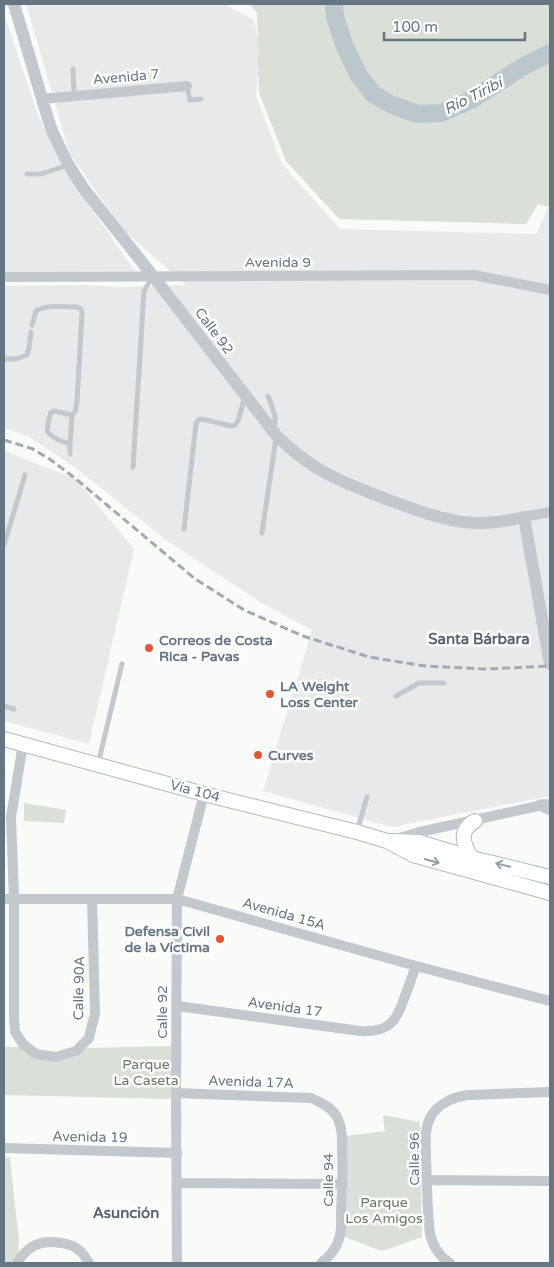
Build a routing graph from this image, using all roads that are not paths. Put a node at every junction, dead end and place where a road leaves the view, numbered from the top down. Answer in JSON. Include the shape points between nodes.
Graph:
{"nodes":[{"id":1,"x":14,"y":4,"type":"edge"},
{"id":2,"x":73,"y":69,"type":"dead end"},
{"id":3,"x":187,"y":86,"type":"joint"},
{"id":4,"x":74,"y":95,"type":"junction"},
{"id":5,"x":42,"y":99,"type":"junction"},
{"id":6,"x":201,"y":99,"type":"dead end"},
{"id":7,"x":68,"y":164,"type":"junction"},
{"id":8,"x":27,"y":174,"type":"dead end"},
{"id":9,"x":153,"y":276,"type":"junction"},
{"id":10,"x":4,"y":277,"type":"edge"},
{"id":11,"x":550,"y":290,"type":"edge"},
{"id":12,"x":32,"y":325,"type":"dead end"},
{"id":13,"x":31,"y":332,"type":"dead end"},
{"id":14,"x":4,"y":359,"type":"edge"},
{"id":15,"x":245,"y":396,"type":"junction"},
{"id":16,"x":268,"y":396,"type":"dead end"},
{"id":17,"x":72,"y":415,"type":"junction"},
{"id":18,"x":274,"y":433,"type":"junction"},
{"id":19,"x":70,"y":444,"type":"junction"},
{"id":20,"x":70,"y":454,"type":"dead end"},
{"id":21,"x":133,"y":467,"type":"dead end"},
{"id":22,"x":25,"y":475,"type":"dead end"},
{"id":23,"x":550,"y":512,"type":"edge"},
{"id":24,"x":524,"y":517,"type":"junction"},
{"id":25,"x":184,"y":529,"type":"dead end"},
{"id":26,"x":262,"y":533,"type":"dead end"},
{"id":27,"x":4,"y":545,"type":"edge"},
{"id":28,"x":122,"y":664,"type":"dead end"},
{"id":29,"x":550,"y":664,"type":"edge"},
{"id":30,"x":444,"y":683,"type":"dead end"},
{"id":31,"x":396,"y":696,"type":"dead end"},
{"id":32,"x":4,"y":706,"type":"edge"},
{"id":33,"x":14,"y":708,"type":"dead end"},
{"id":34,"x":4,"y":739,"type":"edge"},
{"id":35,"x":23,"y":744,"type":"junction"},
{"id":36,"x":98,"y":765,"type":"junction"},
{"id":37,"x":204,"y":794,"type":"junction"},
{"id":38,"x":367,"y":798,"type":"dead end"},
{"id":39,"x":547,"y":806,"type":"edge"},
{"id":40,"x":7,"y":817,"type":"edge"},
{"id":41,"x":474,"y":821,"type":"junction"},
{"id":42,"x":357,"y":832,"type":"junction"},
{"id":43,"x":388,"y":841,"type":"junction"},
{"id":44,"x":472,"y":858,"type":"junction"},
{"id":45,"x":549,"y":876,"type":"edge"},
{"id":46,"x":550,"y":893,"type":"edge"},
{"id":47,"x":9,"y":899,"type":"edge"},
{"id":48,"x":92,"y":899,"type":"junction"},
{"id":49,"x":178,"y":899,"type":"junction"},
{"id":50,"x":416,"y":966,"type":"junction"},
{"id":51,"x":550,"y":1002,"type":"edge"},
{"id":52,"x":177,"y":1006,"type":"junction"},
{"id":53,"x":550,"y":1092,"type":"edge"},
{"id":54,"x":176,"y":1094,"type":"junction"},
{"id":55,"x":324,"y":1104,"type":"joint"},
{"id":56,"x":4,"y":1148,"type":"edge"},
{"id":57,"x":176,"y":1153,"type":"junction"},
{"id":58,"x":427,"y":1180,"type":"junction"},
{"id":59,"x":550,"y":1181,"type":"edge"},
{"id":60,"x":177,"y":1183,"type":"junction"},
{"id":61,"x":343,"y":1184,"type":"junction"},
{"id":62,"x":324,"y":1261,"type":"edge"},
{"id":63,"x":17,"y":1263,"type":"edge"},
{"id":64,"x":89,"y":1263,"type":"edge"},
{"id":65,"x":178,"y":1263,"type":"edge"},
{"id":66,"x":449,"y":1263,"type":"edge"}],
"edges":[{"from":1,"to":5,"type":"street","name":"Calle 92"},
{"from":2,"to":4,"type":"lane"},
{"from":3,"to":4,"type":"street","name":"Avenida 7"},
{"from":3,"to":6,"type":"lane","name":"Avenida 7","via":[[190,100]]},
{"from":4,"to":5,"type":"street","name":"Avenida 7"},
{"from":5,"to":7,"type":"street","name":"Calle 92","via":[[52,131]]},
{"from":7,"to":8,"type":"lane","via":[[41,174]]},
{"from":7,"to":9,"type":"street","name":"Calle 92"},
{"from":9,"to":10,"type":"street","name":"Avenida 9"},
{"from":9,"to":11,"type":"street","name":"Avenida 9","via":[[474,275]]},
{"from":9,"to":15,"type":"street","name":"Calle 92"},
{"from":9,"to":21,"type":"lane","via":[[144,291]]},
{"from":12,"to":17,"type":"lane","via":[[36,311],[48,306],[81,309],[76,402]]},
{"from":13,"to":14,"type":"lane","via":[[27,355]]},
{"from":15,"to":18,"type":"street","name":"Calle 92"},
{"from":15,"to":25,"type":"lane","via":[[235,425],[202,419],[196,424]]},
{"from":16,"to":18,"type":"lane","via":[[274,412]]},
{"from":17,"to":19,"type":"lane"},
{"from":17,"to":19,"type":"lane","via":[[51,412],[47,432]]},
{"from":18,"to":24,"type":"street","name":"Calle 92","via":[[319,469],[413,509],[474,523],[496,523]]},
{"from":18,"to":26,"type":"lane"},
{"from":19,"to":20,"type":"lane"},
{"from":22,"to":27,"type":"lane"},
{"from":23,"to":24,"type":"street"},
{"from":24,"to":29,"type":"street"},
{"from":28,"to":36,"type":"lane"},
{"from":30,"to":31,"type":"lane","via":[[419,683]]},
{"from":32,"to":33,"type":"lane"},
{"from":34,"to":35,"type":"main road","name":"Vía 104"},
{"from":35,"to":36,"type":"main road","name":"Vía 104"},
{"from":35,"to":40,"type":"street"},
{"from":36,"to":37,"type":"main road","name":"Vía 104"},
{"from":37,"to":42,"type":"main road","name":"Vía 104"},
{"from":37,"to":49,"type":"street","name":"Calle 92"},
{"from":38,"to":42,"type":"lane"},
{"from":39,"to":41,"type":"street"},
{"from":40,"to":47,"type":"street"},
{"from":41,"to":43,"type":"street"},
{"from":41,"to":44,"type":"main road","via":[[468,825],[464,837]]},
{"from":42,"to":43,"type":"main road","name":"Vía 104"},
{"from":43,"to":44,"type":"main road","name":"Vía 104","via":[[419,842]]},
{"from":43,"to":46,"type":"main road","name":"Vía 104","one_way":true,"via":[[413,856]]},
{"from":45,"to":44,"type":"main road","name":"Vía 104","one_way":true},
{"from":47,"to":48,"type":"street","name":"Avenida 15A"},
{"from":47,"to":48,"type":"street","name":"Calle 90A","via":[[15,1032],[36,1054],[56,1057],[76,1050],[89,1038],[95,1013]]},
{"from":48,"to":49,"type":"street","name":"Avenida 15A"},
{"from":49,"to":50,"type":"street","name":"Avenida 15A"},
{"from":49,"to":52,"type":"street","name":"Calle 92"},
{"from":50,"to":51,"type":"street","name":"Avenida 15A"},
{"from":50,"to":52,"type":"street","name":"Avenida 17","via":[[394,1021],[373,1032]]},
{"from":52,"to":54,"type":"street","name":"Calle 92"},
{"from":53,"to":58,"type":"street","name":"Calle 96","via":[[468,1095],[447,1101],[430,1117],[426,1129]]},
{"from":54,"to":55,"type":"street","name":"Avenida 17A","via":[[311,1098]]},
{"from":54,"to":57,"type":"street","name":"Calle 92"},
{"from":55,"to":61,"type":"street","name":"Calle 94","via":[[332,1110],[340,1126]]},
{"from":56,"to":57,"type":"street","name":"Avenida 19"},
{"from":57,"to":60,"type":"street","name":"Calle 92"},
{"from":58,"to":59,"type":"street"},
{"from":58,"to":66,"type":"street","name":"Calle 96","via":[[430,1234],[434,1248]]},
{"from":60,"to":61,"type":"street"},
{"from":60,"to":65,"type":"street","name":"Calle 92"},
{"from":61,"to":62,"type":"street","name":"Calle 94","via":[[340,1233],[335,1249]]},
{"from":63,"to":64,"type":"street","via":[[35,1245],[50,1241],[69,1244],[82,1252]]}]}
